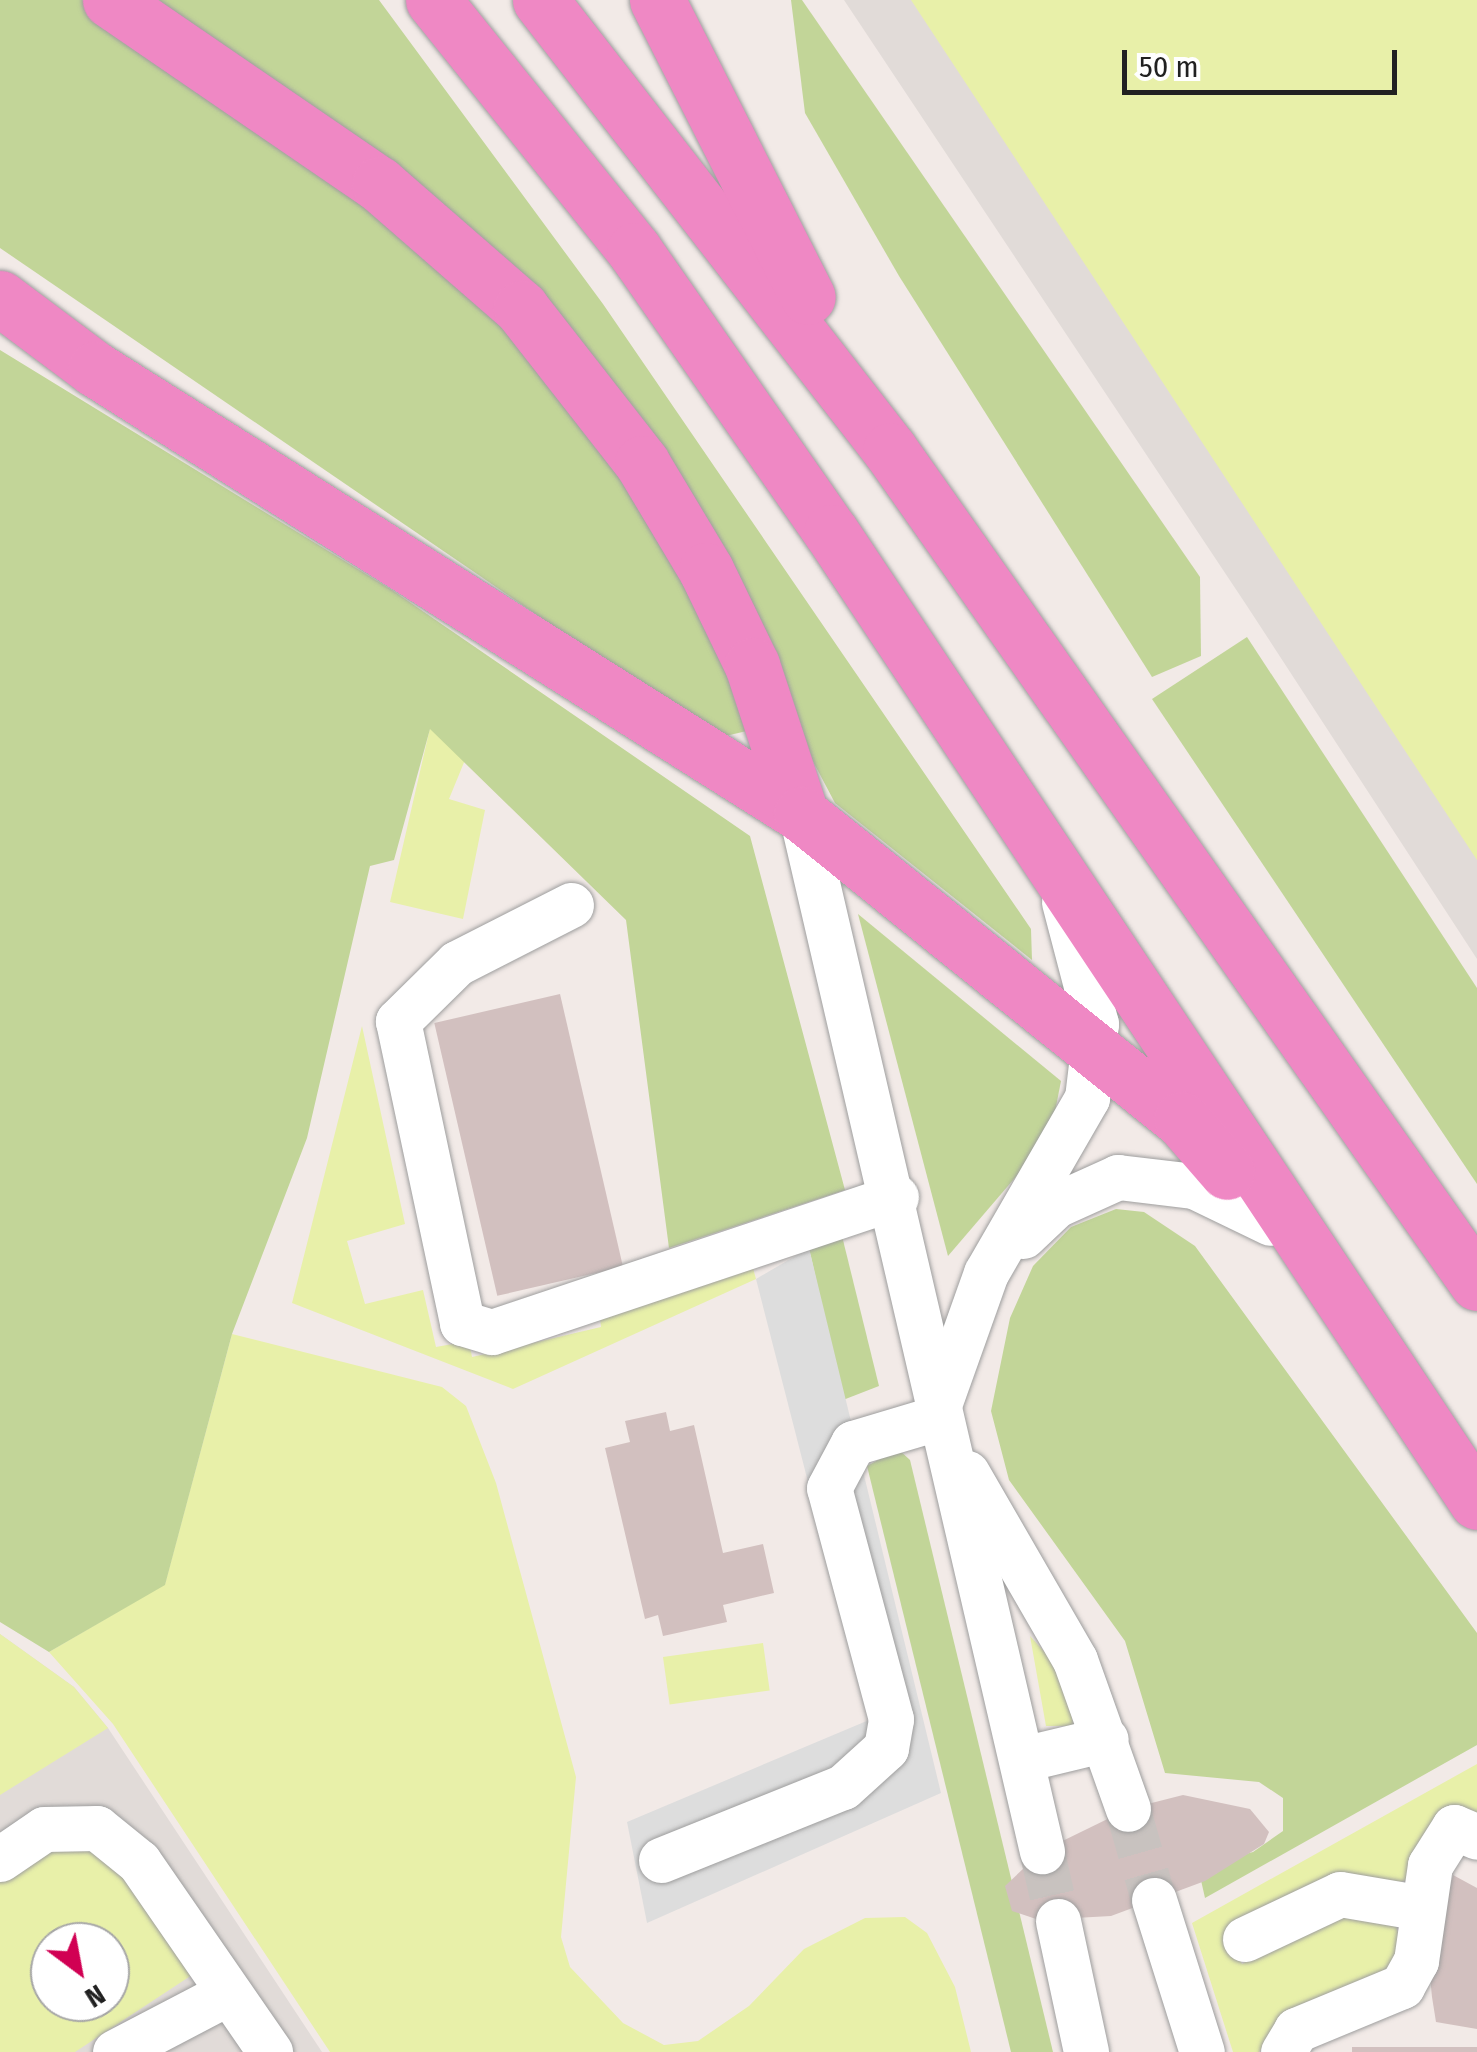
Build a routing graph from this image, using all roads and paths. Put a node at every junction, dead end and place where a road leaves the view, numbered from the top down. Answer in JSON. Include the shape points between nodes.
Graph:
{"nodes":[{"id":1,"x":110,"y":0,"type":"edge"},
{"id":2,"x":434,"y":0,"type":"edge"},
{"id":3,"x":540,"y":0,"type":"edge"},
{"id":4,"x":657,"y":0,"type":"edge"},
{"id":5,"x":0,"y":298,"type":"edge"},
{"id":6,"x":890,"y":450,"type":"junction"},
{"id":7,"x":801,"y":814,"type":"junction"},
{"id":8,"x":1044,"y":849,"type":"junction"},
{"id":9,"x":570,"y":905,"type":"dead end"},
{"id":10,"x":1097,"y":1051,"type":"junction"},
{"id":11,"x":896,"y":1197,"type":"junction"},
{"id":12,"x":1271,"y":1222,"type":"junction"},
{"id":13,"x":986,"y":1272,"type":"junction"},
{"id":14,"x":1477,"y":1284,"type":"edge"},
{"id":15,"x":1372,"y":1335,"type":"junction"},
{"id":16,"x":937,"y":1418,"type":"junction"},
{"id":17,"x":1477,"y":1502,"type":"edge"},
{"id":18,"x":1106,"y":1739,"type":"junction"},
{"id":19,"x":1023,"y":1759,"type":"junction"},
{"id":20,"x":1128,"y":1809,"type":"tunnel mouth"},
{"id":21,"x":1477,"y":1837,"type":"edge"},
{"id":22,"x":1042,"y":1851,"type":"tunnel mouth"},
{"id":23,"x":0,"y":1860,"type":"edge"},
{"id":24,"x":661,"y":1860,"type":"dead end"},
{"id":25,"x":1154,"y":1900,"type":"tunnel mouth"},
{"id":26,"x":1417,"y":1907,"type":"junction"},
{"id":27,"x":1058,"y":1921,"type":"tunnel mouth"},
{"id":28,"x":1245,"y":1939,"type":"dead end"},
{"id":29,"x":228,"y":1992,"type":"junction"},
{"id":30,"x":115,"y":2052,"type":"edge"},
{"id":31,"x":270,"y":2052,"type":"edge"},
{"id":32,"x":1086,"y":2052,"type":"edge"},
{"id":33,"x":1202,"y":2052,"type":"edge"},
{"id":34,"x":1282,"y":2052,"type":"edge"}],
"edges":[{"from":1,"to":7,"type":"highway","via":[[406,206],[546,338],[642,463],[706,570],[752,665]]},
{"from":2,"to":8,"type":"highway","via":[[634,250]]},
{"from":3,"to":6,"type":"highway"},
{"from":4,"to":6,"type":"highway"},
{"from":5,"to":7,"type":"highway","via":[[95,369]]},
{"from":6,"to":14,"type":"highway"},
{"from":7,"to":10,"type":"highway"},
{"from":7,"to":11,"type":"lane"},
{"from":8,"to":10,"type":"lane","via":[[1079,940]]},
{"from":8,"to":15,"type":"highway"},
{"from":9,"to":11,"type":"lane","via":[[458,963],[398,1022],[462,1323],[492,1332]]},
{"from":10,"to":12,"type":"highway","via":[[1181,1120]]},
{"from":10,"to":13,"type":"lane","via":[[1071,1136]]},
{"from":11,"to":16,"type":"lane"},
{"from":12,"to":13,"type":"lane","via":[[1194,1186],[1118,1178],[1056,1205]]},
{"from":12,"to":15,"type":"highway"},
{"from":13,"to":16,"type":"lane"},
{"from":15,"to":17,"type":"highway"},
{"from":16,"to":18,"type":"lane","via":[[1074,1660]]},
{"from":16,"to":19,"type":"lane"},
{"from":16,"to":24,"type":"lane","via":[[853,1443],[828,1488],[892,1719],[886,1748],[843,1787]]},
{"from":18,"to":19,"type":"lane"},
{"from":18,"to":20,"type":"lane"},
{"from":19,"to":22,"type":"lane"},
{"from":21,"to":26,"type":"lane","via":[[1454,1828]]},
{"from":23,"to":29,"type":"lane","via":[[44,1830],[97,1828],[138,1862]]},
{"from":25,"to":33,"type":"lane"},
{"from":26,"to":28,"type":"lane","via":[[1340,1894]]},
{"from":26,"to":34,"type":"lane","via":[[1416,1961],[1402,1986],[1296,2030]]},
{"from":27,"to":32,"type":"lane"},
{"from":29,"to":30,"type":"lane"},
{"from":29,"to":31,"type":"lane"}]}
